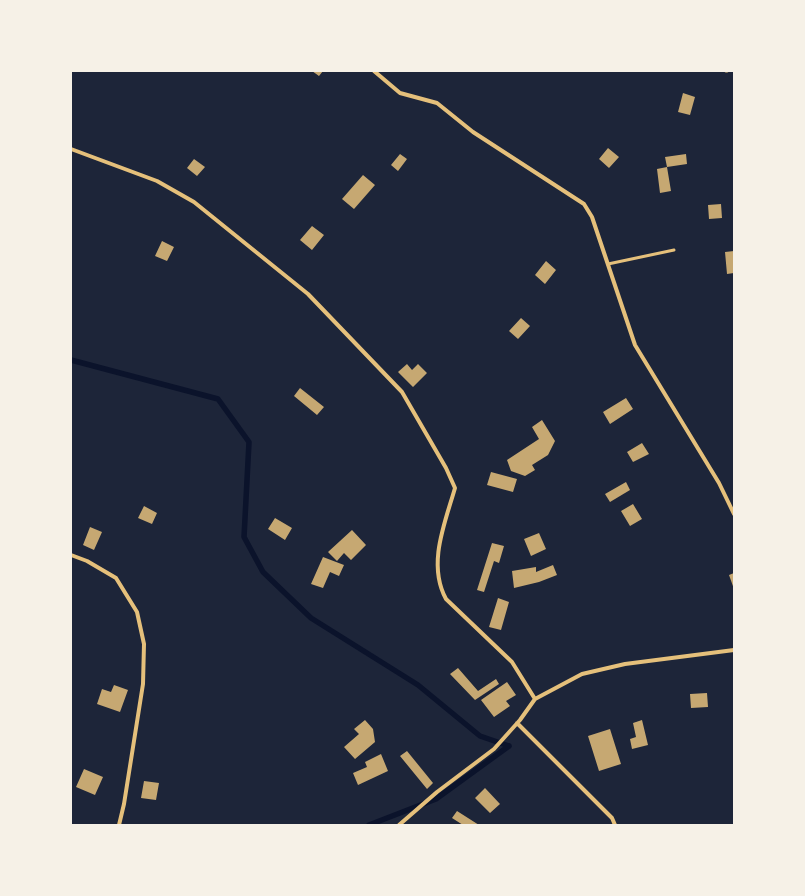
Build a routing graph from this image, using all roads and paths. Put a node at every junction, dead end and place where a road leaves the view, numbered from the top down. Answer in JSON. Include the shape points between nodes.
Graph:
{"nodes":[{"id":1,"x":374,"y":71,"type":"edge"},
{"id":2,"x":71,"y":149,"type":"edge"},
{"id":3,"x":674,"y":250,"type":"dead end"},
{"id":4,"x":608,"y":264,"type":"junction"},
{"id":5,"x":734,"y":514,"type":"edge"},
{"id":6,"x":71,"y":555,"type":"edge"},
{"id":7,"x":734,"y":650,"type":"edge"},
{"id":8,"x":535,"y":699,"type":"junction"},
{"id":9,"x":517,"y":723,"type":"junction"},
{"id":10,"x":119,"y":825,"type":"edge"},
{"id":11,"x":399,"y":825,"type":"edge"},
{"id":12,"x":615,"y":825,"type":"edge"}],
"edges":[{"from":1,"to":4,"type":"street","via":[[400,93],[437,103],[473,132],[584,204],[592,217]]},
{"from":2,"to":8,"type":"street","via":[[157,181],[194,202],[308,294],[402,392],[455,488],[440,541],[437,571],[439,587],[446,599],[512,662]]},
{"from":3,"to":4,"type":"lane"},
{"from":4,"to":5,"type":"street","via":[[635,345],[719,483]]},
{"from":6,"to":10,"type":"street","via":[[116,578],[137,612],[144,644],[143,684]]},
{"from":7,"to":8,"type":"street","via":[[625,664],[582,674]]},
{"from":8,"to":9,"type":"street"},
{"from":9,"to":11,"type":"street","via":[[494,749],[437,792]]},
{"from":9,"to":12,"type":"street","via":[[612,818]]}]}
